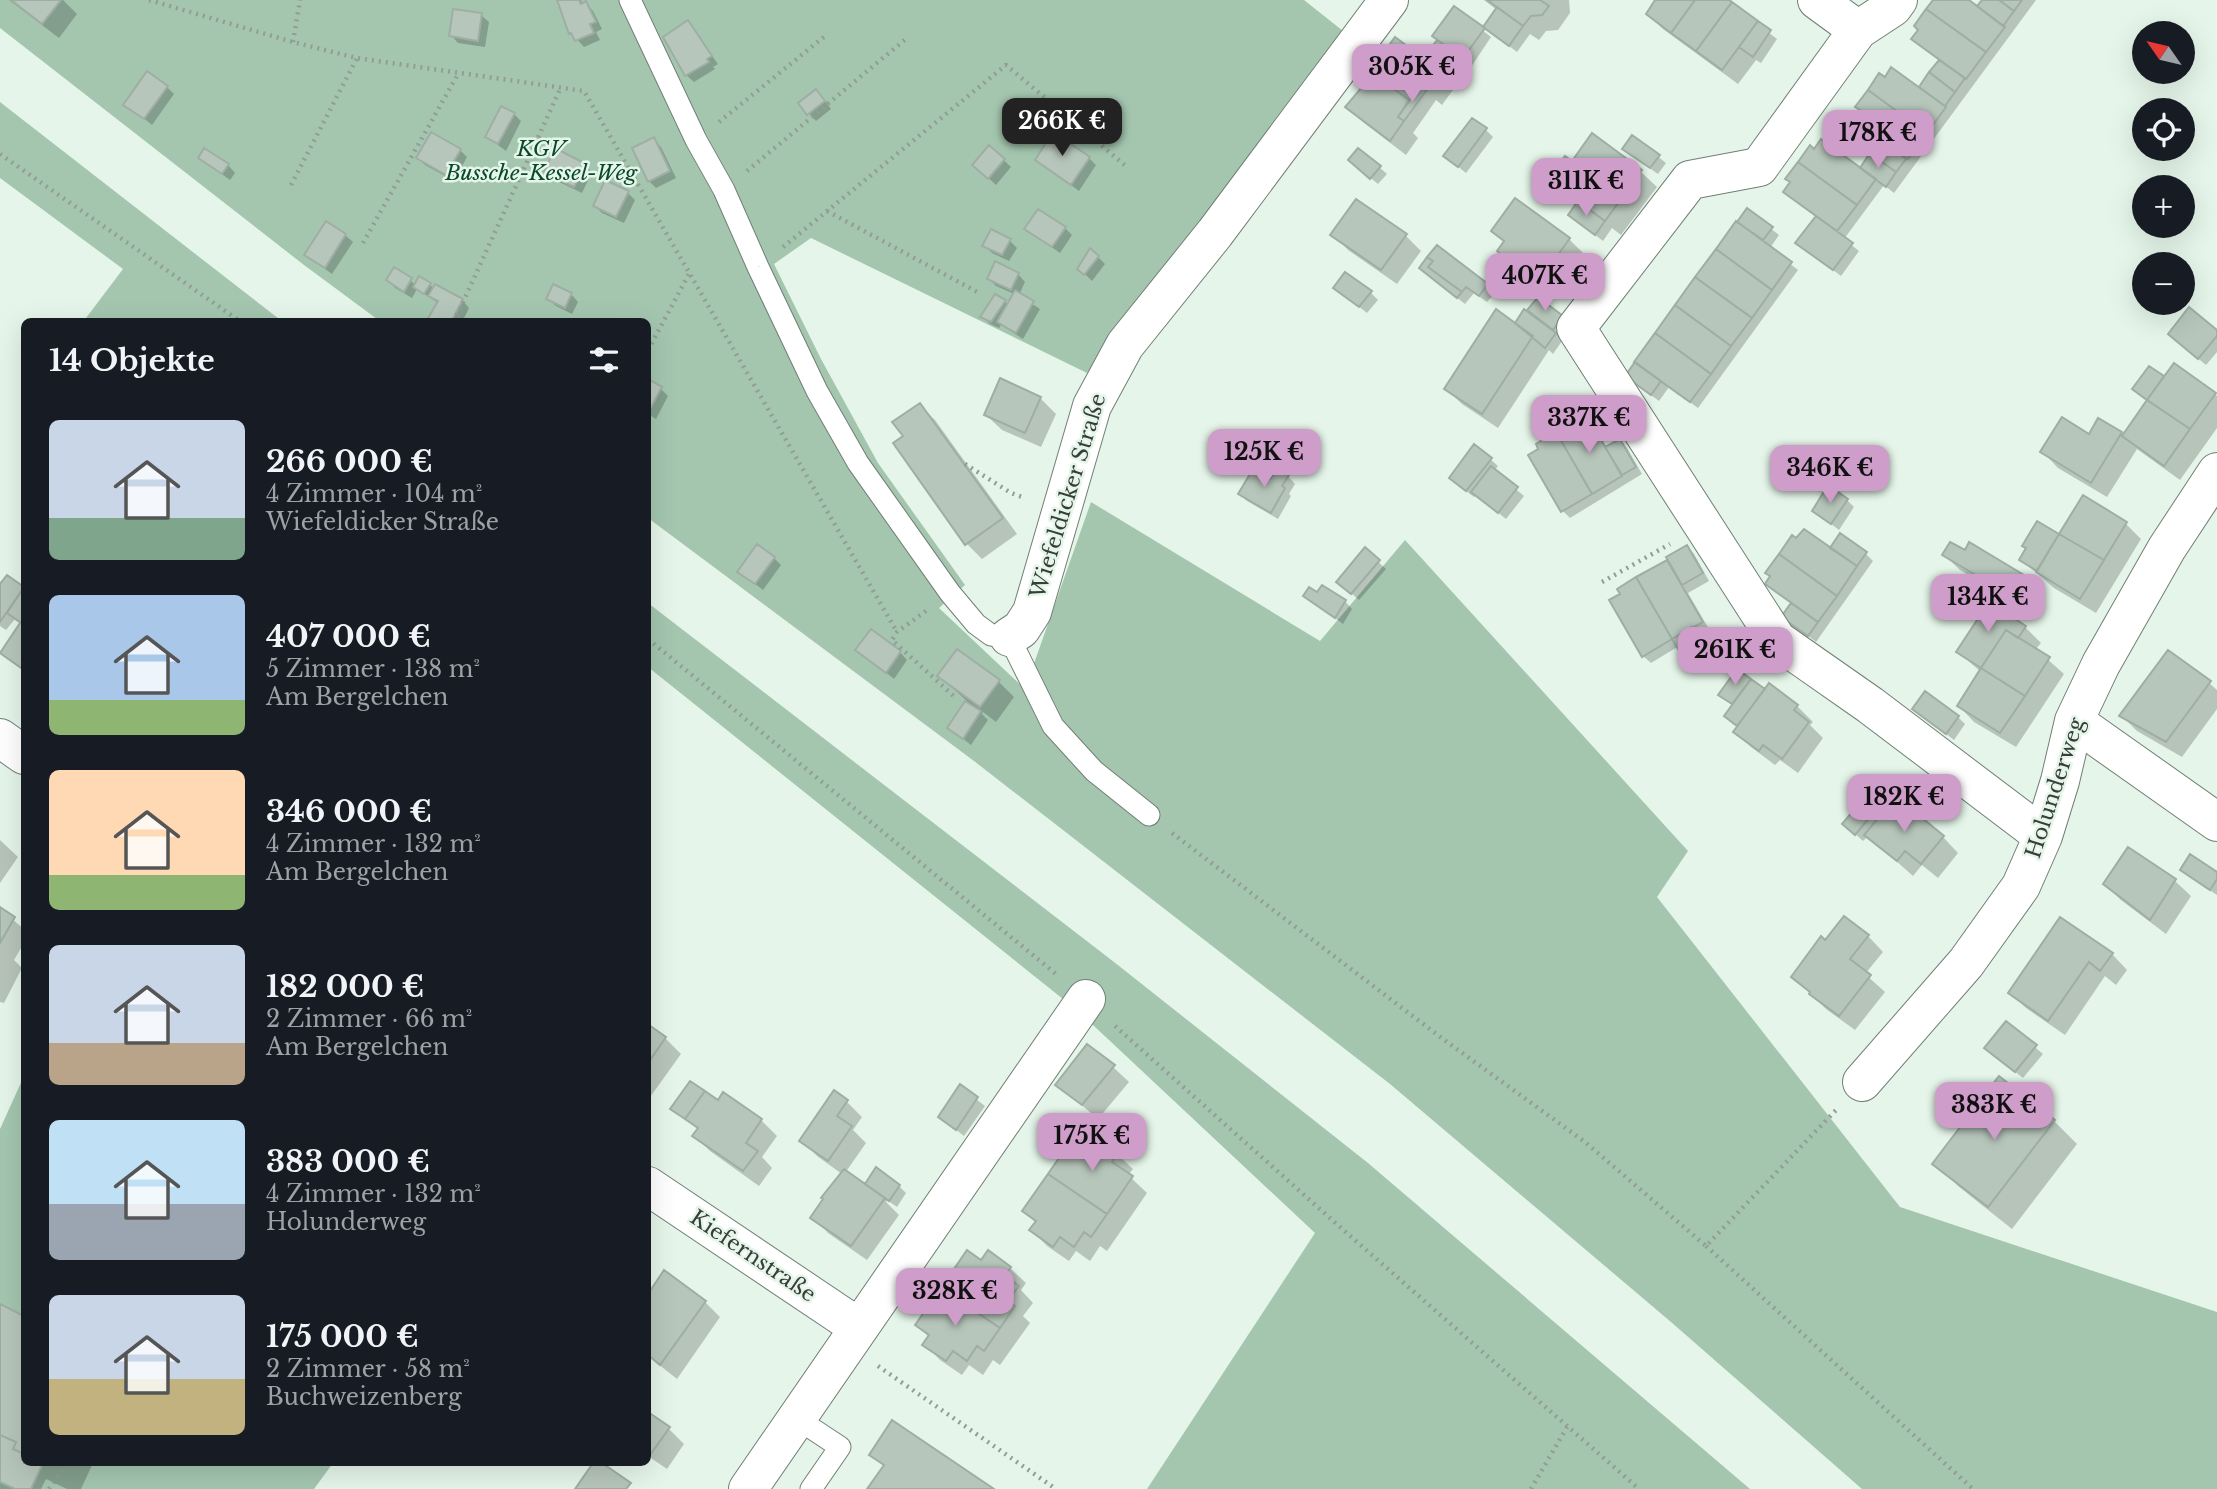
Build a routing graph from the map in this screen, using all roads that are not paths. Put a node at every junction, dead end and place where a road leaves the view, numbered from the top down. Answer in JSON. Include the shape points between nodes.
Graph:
{"nodes":[{"id":1,"x":630,"y":0,"type":"edge"},
{"id":2,"x":1389,"y":0,"type":"edge"},
{"id":3,"x":1817,"y":0,"type":"edge"},
{"id":4,"x":1898,"y":0,"type":"edge"},
{"id":5,"x":1858,"y":30,"type":"junction"},
{"id":6,"x":2217,"y":472,"type":"edge"},
{"id":7,"x":1009,"y":637,"type":"junction"},
{"id":8,"x":2074,"y":721,"type":"junction"},
{"id":9,"x":0,"y":738,"type":"edge"},
{"id":10,"x":21,"y":753,"type":"edge"},
{"id":11,"x":1149,"y":816,"type":"road end"},
{"id":12,"x":2217,"y":822,"type":"edge"},
{"id":13,"x":2043,"y":836,"type":"junction"},
{"id":14,"x":1086,"y":999,"type":"road end"},
{"id":15,"x":1861,"y":1083,"type":"road end"},
{"id":16,"x":651,"y":1188,"type":"edge"},
{"id":17,"x":852,"y":1335,"type":"junction"},
{"id":18,"x":796,"y":1418,"type":"junction"},
{"id":19,"x":748,"y":1489,"type":"edge"},
{"id":20,"x":811,"y":1489,"type":"edge"}],
"edges":[{"from":1,"to":7,"type":"lane","via":[[817,391],[858,463],[976,624],[991,635]]},
{"from":2,"to":7,"type":"street","name":"Wiefeldicker Straße","via":[[1125,345],[1093,406],[1032,612]]},
{"from":3,"to":5,"type":"street"},
{"from":4,"to":5,"type":"street"},
{"from":5,"to":13,"type":"street","via":[[1759,167],[1690,180],[1576,328],[1777,640]]},
{"from":6,"to":8,"type":"street","name":"Holunderweg","via":[[2167,548]]},
{"from":7,"to":11,"type":"lane","via":[[1053,726],[1094,771]]},
{"from":8,"to":12,"type":"street"},
{"from":8,"to":13,"type":"street","name":"Holunderweg"},
{"from":9,"to":10,"type":"street"},
{"from":13,"to":15,"type":"street","name":"Holunderweg","via":[[2021,886],[1966,962]]},
{"from":14,"to":17,"type":"street"},
{"from":16,"to":17,"type":"street","name":"Kiefernstraße"},
{"from":17,"to":18,"type":"street"},
{"from":18,"to":19,"type":"street"},
{"from":18,"to":20,"type":"lane","via":[[840,1447]]}]}
